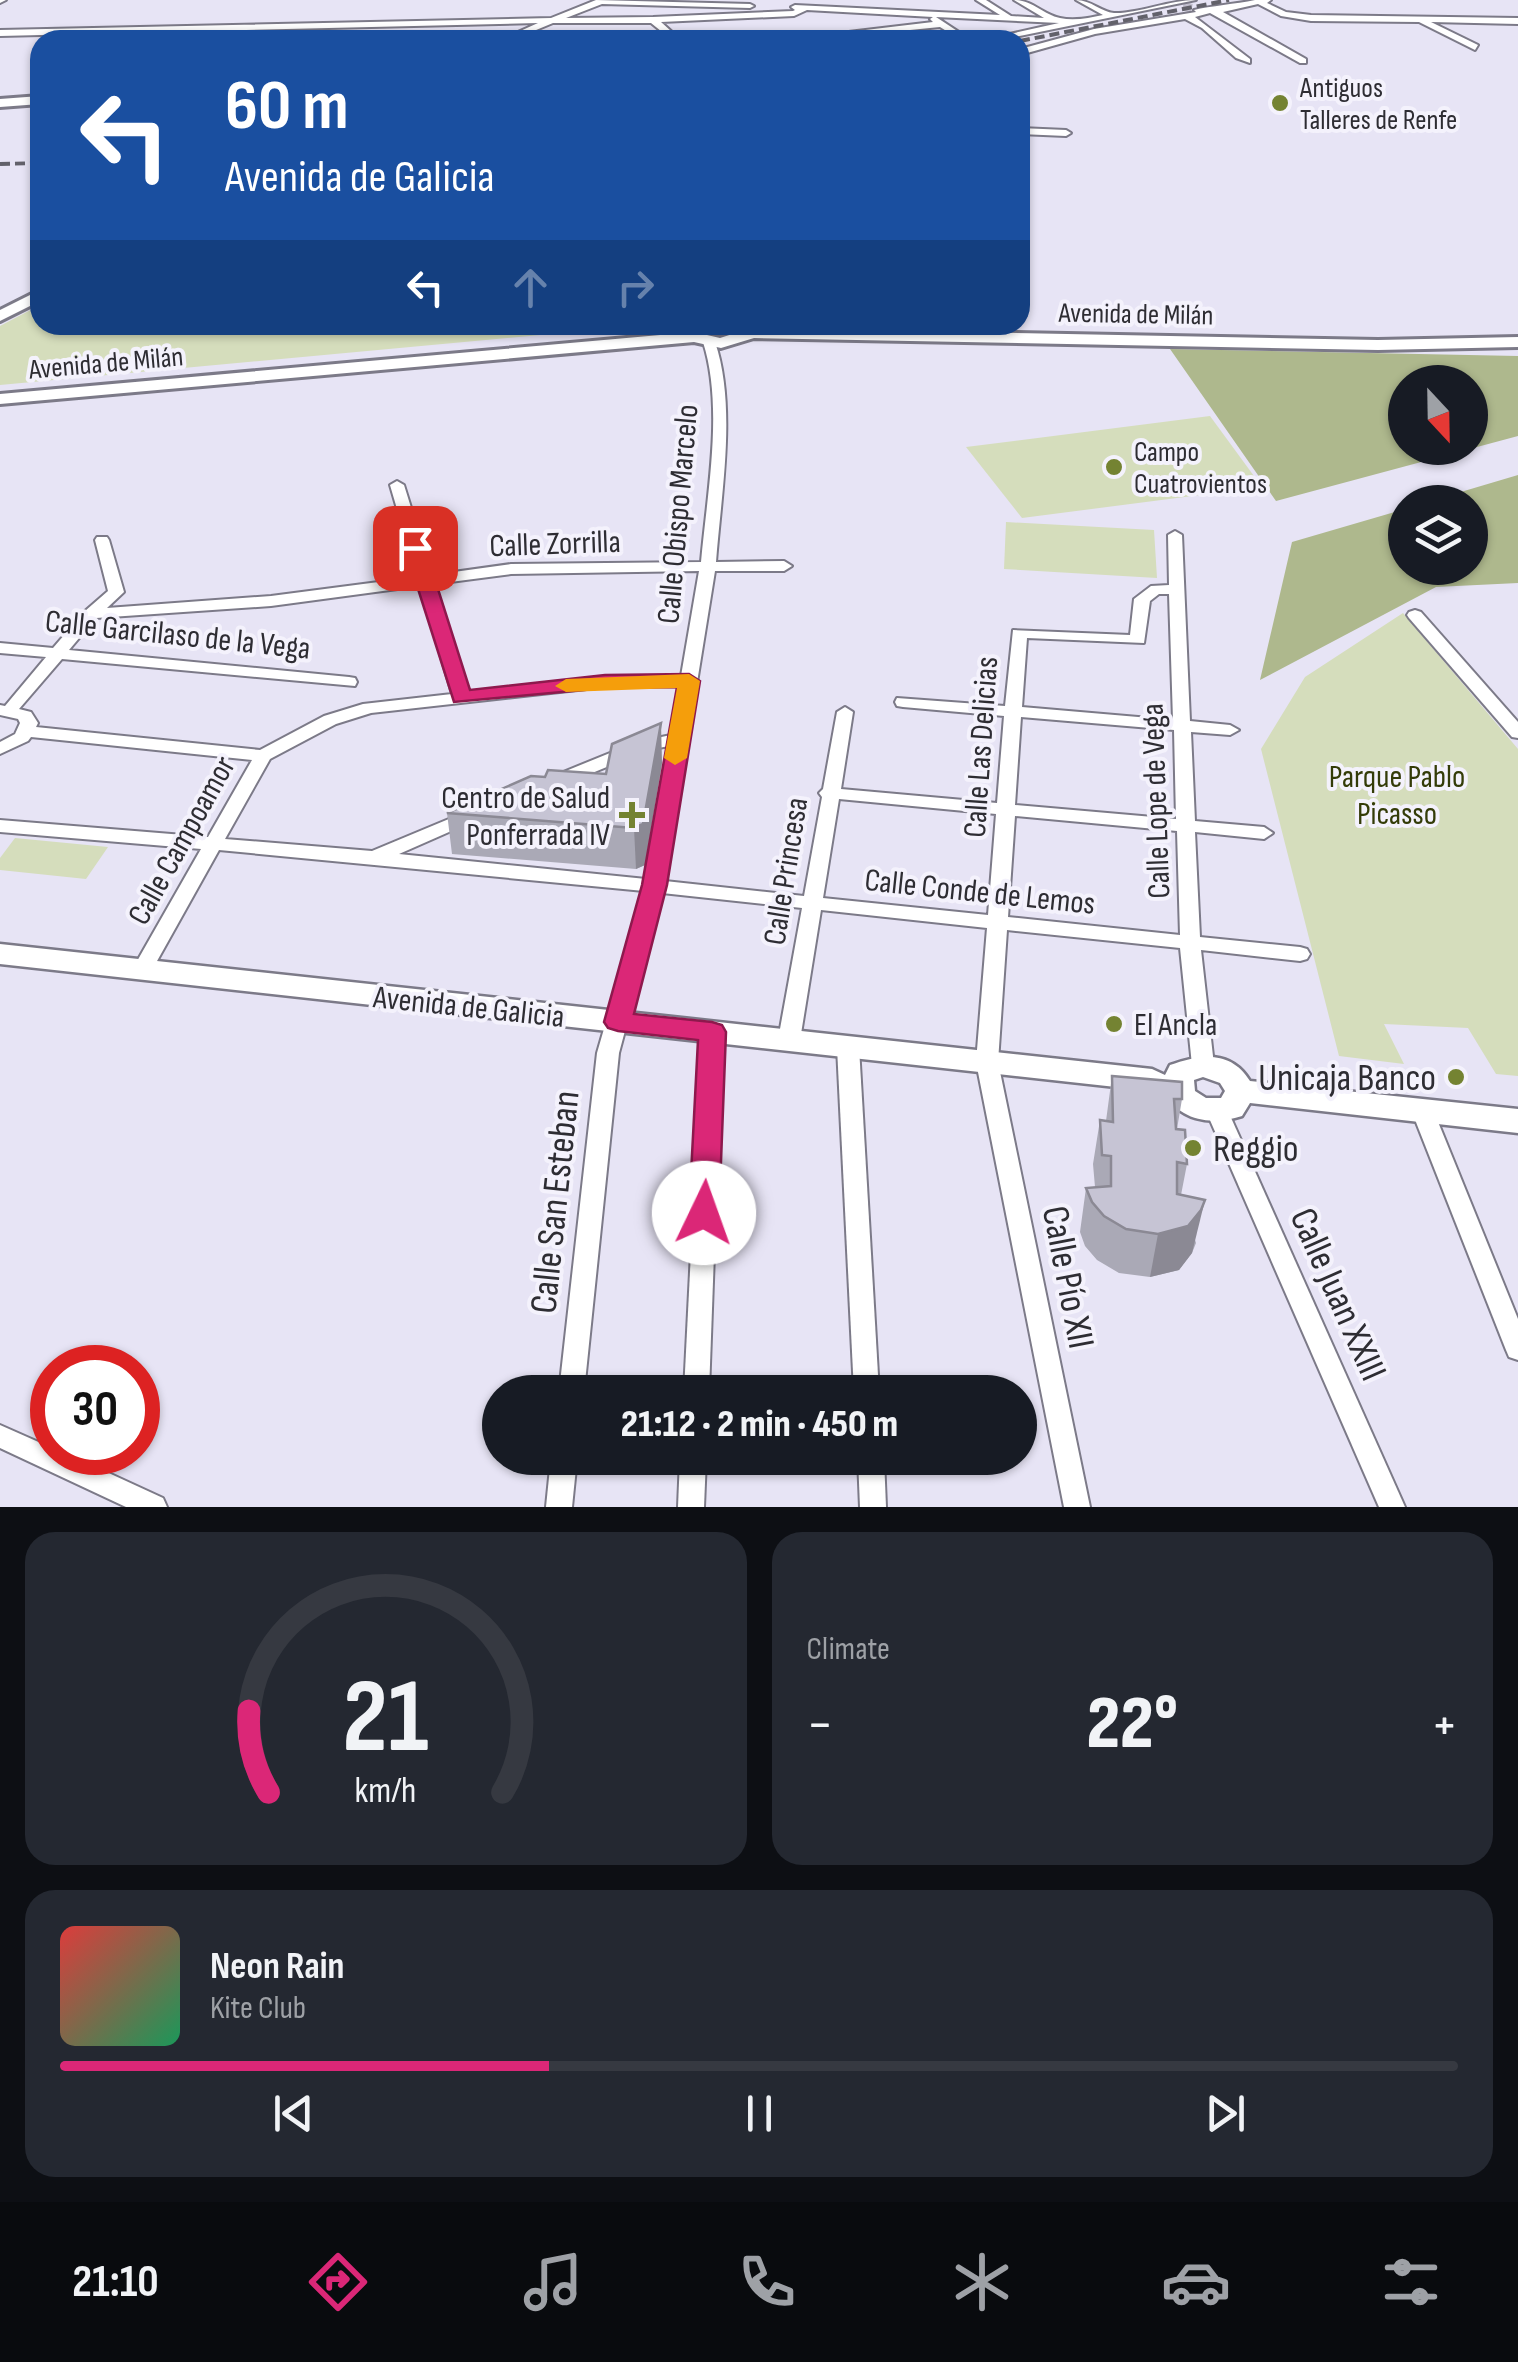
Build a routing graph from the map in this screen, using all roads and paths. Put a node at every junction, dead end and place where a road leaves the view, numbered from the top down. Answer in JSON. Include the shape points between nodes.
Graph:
{"nodes":[{"id":1,"x":659,"y":0,"type":"edge"},
{"id":2,"x":814,"y":0,"type":"edge"},
{"id":3,"x":939,"y":0,"type":"edge"},
{"id":4,"x":980,"y":0,"type":"edge"},
{"id":5,"x":1018,"y":0,"type":"edge"},
{"id":6,"x":1080,"y":0,"type":"edge"},
{"id":7,"x":1263,"y":1,"type":"edge"},
{"id":8,"x":1183,"y":7,"type":"edge"},
{"id":9,"x":794,"y":11,"type":"junction"},
{"id":10,"x":1206,"y":12,"type":"junction"},
{"id":11,"x":926,"y":14,"type":"junction"},
{"id":12,"x":764,"y":15,"type":"junction"},
{"id":13,"x":1111,"y":16,"type":"junction"},
{"id":14,"x":708,"y":18,"type":"junction"},
{"id":15,"x":1417,"y":18,"type":"junction"},
{"id":16,"x":562,"y":19,"type":"junction"},
{"id":17,"x":1012,"y":19,"type":"junction"},
{"id":18,"x":653,"y":20,"type":"junction"},
{"id":19,"x":1056,"y":21,"type":"junction"},
{"id":20,"x":1518,"y":21,"type":"edge"},
{"id":21,"x":1079,"y":22,"type":"junction"},
{"id":22,"x":941,"y":24,"type":"junction"},
{"id":23,"x":813,"y":26,"type":"dead end"},
{"id":24,"x":120,"y":30,"type":"edge"},
{"id":25,"x":532,"y":30,"type":"edge"},
{"id":26,"x":665,"y":30,"type":"edge"},
{"id":27,"x":715,"y":30,"type":"edge"},
{"id":28,"x":778,"y":30,"type":"dead end"},
{"id":29,"x":819,"y":30,"type":"edge"},
{"id":30,"x":893,"y":30,"type":"edge"},
{"id":31,"x":951,"y":30,"type":"edge"},
{"id":32,"x":30,"y":32,"type":"edge"},
{"id":33,"x":1030,"y":32,"type":"edge"},
{"id":34,"x":0,"y":33,"type":"edge"},
{"id":35,"x":1476,"y":47,"type":"dead end"},
{"id":36,"x":1030,"y":49,"type":"edge"},
{"id":37,"x":1246,"y":61,"type":"dead end"},
{"id":38,"x":1303,"y":61,"type":"dead end"},
{"id":39,"x":30,"y":101,"type":"edge"},
{"id":40,"x":0,"y":104,"type":"edge"},
{"id":41,"x":1030,"y":131,"type":"edge"},
{"id":42,"x":1066,"y":133,"type":"dead end"},
{"id":43,"x":30,"y":300,"type":"edge"},
{"id":44,"x":0,"y":316,"type":"edge"},
{"id":45,"x":1030,"y":332,"type":"edge"},
{"id":46,"x":1518,"y":333,"type":"edge"},
{"id":47,"x":674,"y":335,"type":"edge"},
{"id":48,"x":697,"y":335,"type":"edge"},
{"id":49,"x":704,"y":335,"type":"edge"},
{"id":50,"x":744,"y":335,"type":"edge"},
{"id":51,"x":1011,"y":335,"type":"edge"},
{"id":52,"x":733,"y":342,"type":"junction"},
{"id":53,"x":1518,"y":342,"type":"edge"},
{"id":54,"x":716,"y":363,"type":"junction"},
{"id":55,"x":0,"y":396,"type":"edge"},
{"id":56,"x":397,"y":485,"type":"dead end"},
{"id":57,"x":1175,"y":535,"type":"dead end"},
{"id":58,"x":102,"y":540,"type":"dead end"},
{"id":59,"x":708,"y":566,"type":"junction"},
{"id":60,"x":784,"y":566,"type":"dead end"},
{"id":61,"x":424,"y":579,"type":"junction"},
{"id":62,"x":1177,"y":590,"type":"junction"},
{"id":63,"x":91,"y":614,"type":"junction"},
{"id":64,"x":1415,"y":615,"type":"dead end"},
{"id":65,"x":0,"y":648,"type":"edge"},
{"id":66,"x":59,"y":652,"type":"junction"},
{"id":67,"x":689,"y":681,"type":"junction"},
{"id":68,"x":349,"y":682,"type":"dead end"},
{"id":69,"x":461,"y":697,"type":"junction"},
{"id":70,"x":903,"y":702,"type":"dead end"},
{"id":71,"x":5,"y":710,"type":"edge"},
{"id":72,"x":844,"y":712,"type":"dead end"},
{"id":73,"x":1013,"y":714,"type":"junction"},
{"id":74,"x":1182,"y":726,"type":"junction"},
{"id":75,"x":1230,"y":730,"type":"dead end"},
{"id":76,"x":27,"y":731,"type":"junction"},
{"id":77,"x":1518,"y":733,"type":"edge"},
{"id":78,"x":678,"y":739,"type":"junction"},
{"id":79,"x":0,"y":749,"type":"edge"},
{"id":80,"x":263,"y":756,"type":"junction"},
{"id":81,"x":535,"y":790,"type":"edge"},
{"id":82,"x":828,"y":793,"type":"junction"},
{"id":83,"x":1007,"y":809,"type":"junction"},
{"id":84,"x":481,"y":812,"type":"edge"},
{"id":85,"x":1186,"y":825,"type":"junction"},
{"id":86,"x":0,"y":826,"type":"edge"},
{"id":87,"x":1264,"y":833,"type":"dead end"},
{"id":88,"x":212,"y":847,"type":"junction"},
{"id":89,"x":374,"y":857,"type":"junction"},
{"id":90,"x":654,"y":885,"type":"junction"},
{"id":91,"x":809,"y":903,"type":"junction"},
{"id":92,"x":996,"y":922,"type":"junction"},
{"id":93,"x":1190,"y":944,"type":"junction"},
{"id":94,"x":0,"y":954,"type":"edge"},
{"id":95,"x":1300,"y":954,"type":"dead end"},
{"id":96,"x":142,"y":970,"type":"junction"},
{"id":97,"x":618,"y":1022,"type":"junction"},
{"id":98,"x":712,"y":1032,"type":"junction"},
{"id":99,"x":789,"y":1040,"type":"junction"},
{"id":100,"x":848,"y":1047,"type":"junction"},
{"id":101,"x":987,"y":1062,"type":"junction"},
{"id":102,"x":1190,"y":1074,"type":"junction"},
{"id":103,"x":1229,"y":1101,"type":"junction"},
{"id":104,"x":1423,"y":1112,"type":"junction"},
{"id":105,"x":1518,"y":1121,"type":"edge"},
{"id":106,"x":1518,"y":1350,"type":"edge"},
{"id":107,"x":574,"y":1375,"type":"edge"},
{"id":108,"x":697,"y":1375,"type":"edge"},
{"id":109,"x":866,"y":1375,"type":"edge"},
{"id":110,"x":0,"y":1436,"type":"edge"},
{"id":111,"x":562,"y":1475,"type":"edge"},
{"id":112,"x":692,"y":1475,"type":"edge"},
{"id":113,"x":872,"y":1475,"type":"edge"},
{"id":114,"x":154,"y":1507,"type":"edge"},
{"id":115,"x":559,"y":1507,"type":"edge"},
{"id":116,"x":691,"y":1507,"type":"edge"},
{"id":117,"x":874,"y":1507,"type":"edge"},
{"id":118,"x":1077,"y":1507,"type":"edge"},
{"id":119,"x":1392,"y":1507,"type":"edge"}],
"edges":[{"from":1,"to":9,"type":"street"},
{"from":1,"to":16,"type":"street","via":[[601,1]]},
{"from":2,"to":9,"type":"street"},
{"from":3,"to":11,"type":"street","via":[[923,8]]},
{"from":4,"to":17,"type":"street"},
{"from":5,"to":19,"type":"street"},
{"from":6,"to":13,"type":"street"},
{"from":7,"to":10,"type":"street"},
{"from":7,"to":15,"type":"street","via":[[1284,14],[1310,18]]},
{"from":8,"to":10,"type":"street"},
{"from":8,"to":13,"type":"street"},
{"from":8,"to":36,"type":"street"},
{"from":8,"to":37,"type":"street"},
{"from":9,"to":11,"type":"street"},
{"from":9,"to":12,"type":"street"},
{"from":10,"to":38,"type":"street"},
{"from":11,"to":17,"type":"street"},
{"from":11,"to":22,"type":"street"},
{"from":12,"to":14,"type":"street"},
{"from":12,"to":28,"type":"street"},
{"from":13,"to":21,"type":"street"},
{"from":14,"to":18,"type":"street"},
{"from":14,"to":27,"type":"street"},
{"from":15,"to":20,"type":"street"},
{"from":15,"to":35,"type":"street"},
{"from":16,"to":18,"type":"street"},
{"from":16,"to":24,"type":"street"},
{"from":16,"to":25,"type":"street"},
{"from":17,"to":19,"type":"street"},
{"from":18,"to":26,"type":"street"},
{"from":19,"to":21,"type":"street"},
{"from":21,"to":33,"type":"street"},
{"from":22,"to":30,"type":"street"},
{"from":22,"to":31,"type":"street"},
{"from":23,"to":29,"type":"street"},
{"from":32,"to":34,"type":"street"},
{"from":39,"to":40,"type":"street"},
{"from":41,"to":42,"type":"street"},
{"from":43,"to":44,"type":"street"},
{"from":45,"to":46,"type":"street","name":"Avenida de Milán"},
{"from":47,"to":55,"type":"street","name":"Avenida de Milán"},
{"from":48,"to":54,"type":"street","name":"Calle Obispo Marcelo"},
{"from":49,"to":52,"type":"street","name":"Avenida de Milán"},
{"from":50,"to":52,"type":"street"},
{"from":51,"to":53,"type":"street","name":"Avenida de Milán"},
{"from":52,"to":54,"type":"street","name":"Calle Obispo Marcelo"},
{"from":54,"to":59,"type":"street","name":"Calle Obispo Marcelo","via":[[719,430]]},
{"from":56,"to":61,"type":"street"},
{"from":57,"to":62,"type":"street","name":"Calle Lope de Vega"},
{"from":58,"to":63,"type":"street","via":[[116,592]]},
{"from":59,"to":60,"type":"street","name":"Calle Zorrilla"},
{"from":59,"to":61,"type":"street","name":"Calle Zorrilla","via":[[511,569]]},
{"from":59,"to":67,"type":"street","name":"Calle Obispo Marcelo"},
{"from":61,"to":63,"type":"street","name":"Calle Zorrilla","via":[[271,601]]},
{"from":61,"to":69,"type":"street"},
{"from":62,"to":73,"type":"street","name":"Calle Las Delicias","via":[[1156,589],[1142,599],[1138,640],[1019,633]]},
{"from":62,"to":74,"type":"street","name":"Calle Lope de Vega"},
{"from":63,"to":66,"type":"street"},
{"from":64,"to":77,"type":"street"},
{"from":65,"to":66,"type":"street","name":"Calle Garcilaso de la Vega"},
{"from":66,"to":68,"type":"street","name":"Calle Garcilaso de la Vega"},
{"from":66,"to":71,"type":"street"},
{"from":67,"to":69,"type":"street","name":"Calle Campoamor"},
{"from":67,"to":78,"type":"street","name":"Calle Obispo Marcelo"},
{"from":69,"to":80,"type":"street","name":"Calle Campoamor","via":[[370,708],[330,720]]},
{"from":70,"to":73,"type":"street"},
{"from":71,"to":76,"type":"street","via":[[25,716]]},
{"from":72,"to":82,"type":"street","name":"Calle Princesa"},
{"from":73,"to":74,"type":"street"},
{"from":73,"to":83,"type":"street","name":"Calle Las Delicias"},
{"from":74,"to":75,"type":"street"},
{"from":74,"to":85,"type":"street","name":"Calle Lope de Vega"},
{"from":76,"to":79,"type":"street"},
{"from":76,"to":80,"type":"street"},
{"from":78,"to":81,"type":"street","via":[[643,746]]},
{"from":78,"to":90,"type":"street","name":"Calle Obispo Marcelo"},
{"from":80,"to":88,"type":"street","name":"Calle Campoamor"},
{"from":82,"to":83,"type":"street"},
{"from":82,"to":91,"type":"street","name":"Calle Princesa"},
{"from":83,"to":85,"type":"street"},
{"from":83,"to":92,"type":"street","name":"Calle Las Delicias"},
{"from":84,"to":89,"type":"street"},
{"from":85,"to":87,"type":"street"},
{"from":85,"to":93,"type":"street","name":"Calle Lope de Vega"},
{"from":86,"to":88,"type":"street","name":"Calle Conde de Lemos"},
{"from":88,"to":89,"type":"street","name":"Calle Conde de Lemos"},
{"from":88,"to":96,"type":"street","name":"Calle Campoamor"},
{"from":89,"to":90,"type":"street","name":"Calle Conde de Lemos"},
{"from":90,"to":91,"type":"street","name":"Calle Conde de Lemos"},
{"from":90,"to":97,"type":"street","name":"Calle Obispo Marcelo"},
{"from":91,"to":92,"type":"street","name":"Calle Conde de Lemos"},
{"from":91,"to":99,"type":"street","name":"Calle Princesa"},
{"from":92,"to":93,"type":"street","name":"Calle Conde de Lemos"},
{"from":92,"to":101,"type":"street","name":"Calle Las Delicias"},
{"from":93,"to":95,"type":"street","name":"Calle Conde de Lemos"},
{"from":93,"to":102,"type":"street","name":"Calle Lope de Vega"},
{"from":94,"to":96,"type":"main road","name":"Avenida de Galicia"},
{"from":96,"to":97,"type":"main road","name":"Avenida de Galicia"},
{"from":97,"to":98,"type":"main road","name":"Avenida de Galicia"},
{"from":97,"to":107,"type":"street","name":"Calle San Esteban","via":[[608,1053]]},
{"from":98,"to":99,"type":"main road","name":"Avenida de Galicia"},
{"from":98,"to":108,"type":"street"},
{"from":99,"to":100,"type":"main road","name":"Avenida de Galicia"},
{"from":100,"to":101,"type":"main road","name":"Avenida de Galicia"},
{"from":100,"to":109,"type":"street"},
{"from":101,"to":102,"type":"main road","name":"Avenida de Galicia"},
{"from":101,"to":118,"type":"street","name":"Calle Pío XII"},
{"from":102,"to":103,"type":"main road","via":[[1232,1075]]},
{"from":102,"to":103,"type":"main road","via":[[1182,1098],[1192,1106]]},
{"from":103,"to":104,"type":"main road"},
{"from":103,"to":119,"type":"street","name":"Calle Juan XXIII"},
{"from":104,"to":105,"type":"main road"},
{"from":104,"to":106,"type":"street"},
{"from":110,"to":114,"type":"street"},
{"from":111,"to":115,"type":"street"},
{"from":112,"to":116,"type":"street"},
{"from":113,"to":117,"type":"street"}]}
